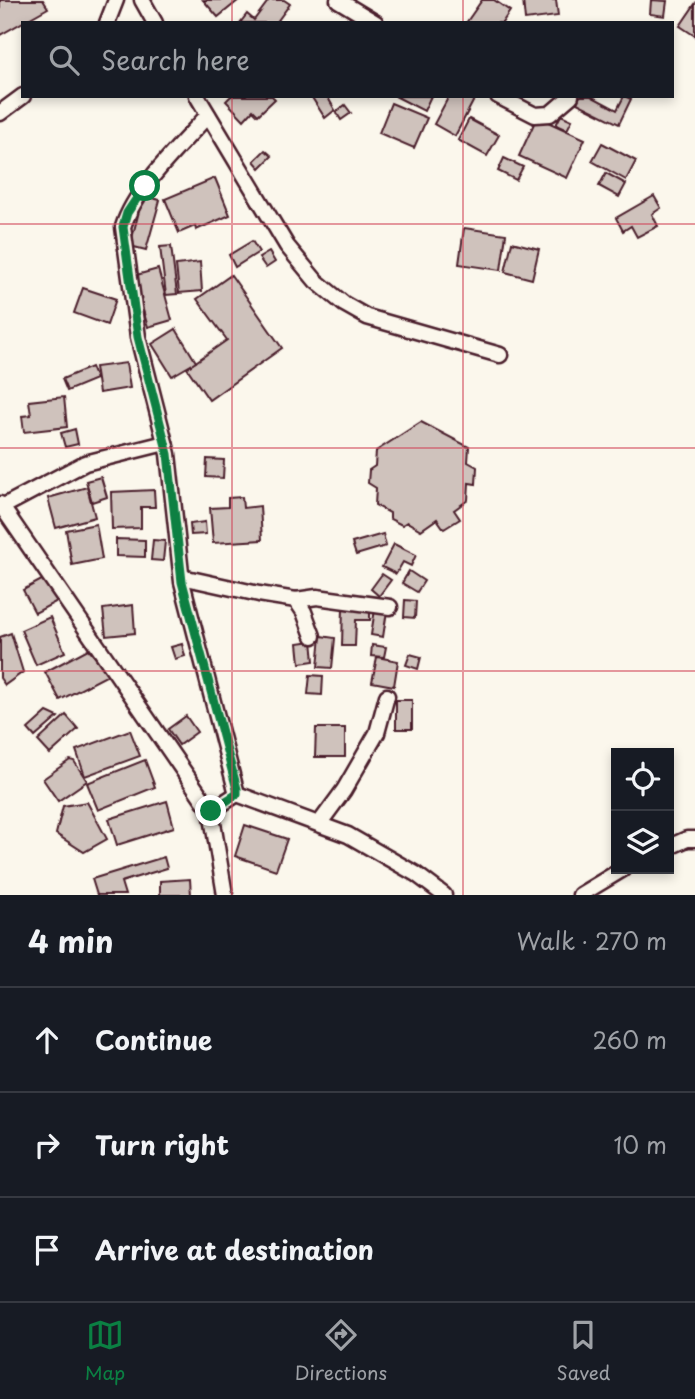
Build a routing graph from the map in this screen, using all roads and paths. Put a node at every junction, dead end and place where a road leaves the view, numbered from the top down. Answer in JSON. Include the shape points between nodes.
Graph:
{"nodes":[{"id":1,"x":116,"y":0,"type":"edge"},
{"id":2,"x":142,"y":0,"type":"edge"},
{"id":3,"x":338,"y":0,"type":"edge"},
{"id":4,"x":108,"y":21,"type":"edge"},
{"id":5,"x":154,"y":21,"type":"edge"},
{"id":6,"x":373,"y":21,"type":"edge"},
{"id":7,"x":21,"y":97,"type":"edge"},
{"id":8,"x":198,"y":98,"type":"edge"},
{"id":9,"x":502,"y":98,"type":"edge"},
{"id":10,"x":569,"y":98,"type":"edge"},
{"id":11,"x":0,"y":113,"type":"edge"},
{"id":12,"x":208,"y":115,"type":"junction"},
{"id":13,"x":500,"y":355,"type":"dead end"},
{"id":14,"x":165,"y":443,"type":"junction"},
{"id":15,"x":1,"y":506,"type":"edge"},
{"id":16,"x":182,"y":577,"type":"junction"},
{"id":17,"x":296,"y":600,"type":"junction"},
{"id":18,"x":390,"y":607,"type":"dead end"},
{"id":19,"x":313,"y":635,"type":"dead end"},
{"id":20,"x":387,"y":696,"type":"dead end"},
{"id":21,"x":237,"y":794,"type":"junction"},
{"id":22,"x":211,"y":811,"type":"junction"},
{"id":23,"x":319,"y":824,"type":"junction"},
{"id":24,"x":695,"y":839,"type":"edge"},
{"id":25,"x":674,"y":845,"type":"edge"},
{"id":26,"x":615,"y":874,"type":"edge"},
{"id":27,"x":225,"y":895,"type":"edge"},
{"id":28,"x":444,"y":895,"type":"edge"},
{"id":29,"x":580,"y":895,"type":"edge"}],
"edges":[{"from":1,"to":4,"type":"street"},
{"from":2,"to":5,"type":"street"},
{"from":3,"to":6,"type":"street"},
{"from":7,"to":11,"type":"street"},
{"from":8,"to":12,"type":"street"},
{"from":9,"to":10,"type":"street","via":[[535,115],[550,114]]},
{"from":12,"to":13,"type":"street","via":[[287,246],[316,281],[367,317]]},
{"from":12,"to":14,"type":"street","via":[[145,186],[123,227],[138,337]]},
{"from":14,"to":15,"type":"street","via":[[85,463]]},
{"from":14,"to":16,"type":"street"},
{"from":15,"to":22,"type":"street"},
{"from":16,"to":17,"type":"street"},
{"from":16,"to":21,"type":"street"},
{"from":17,"to":18,"type":"street","via":[[317,597]]},
{"from":17,"to":19,"type":"street"},
{"from":20,"to":23,"type":"street","via":[[377,733]]},
{"from":21,"to":22,"type":"street"},
{"from":21,"to":23,"type":"street"},
{"from":22,"to":27,"type":"street"},
{"from":23,"to":28,"type":"street","via":[[348,835]]},
{"from":24,"to":25,"type":"street"},
{"from":26,"to":29,"type":"street"}]}
